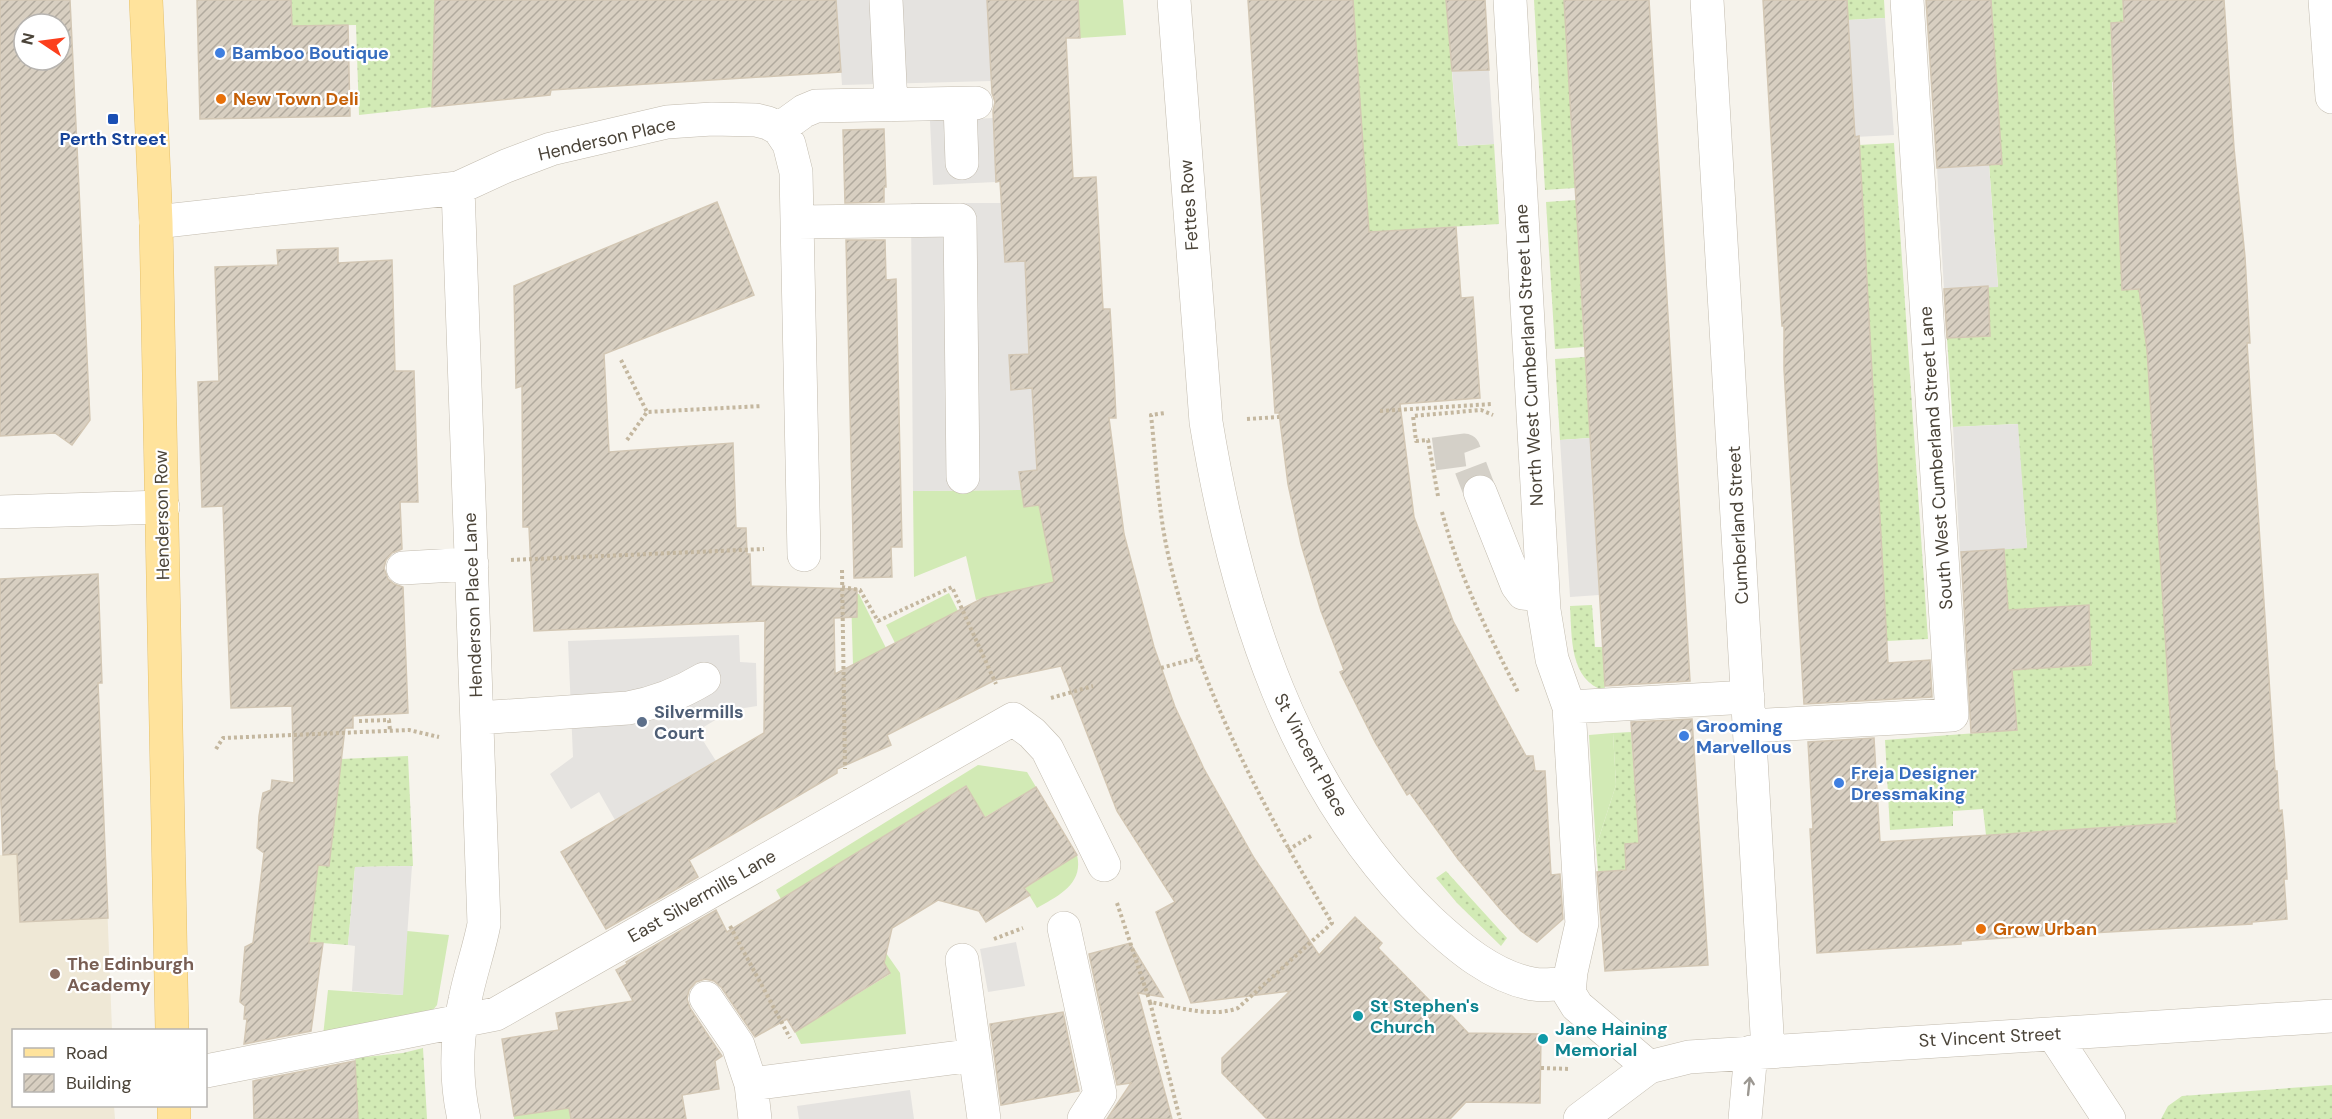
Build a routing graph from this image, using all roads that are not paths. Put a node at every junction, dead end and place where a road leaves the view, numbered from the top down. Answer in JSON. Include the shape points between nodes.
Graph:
{"nodes":[{"id":1,"x":146,"y":0,"type":"edge"},
{"id":2,"x":886,"y":0,"type":"edge"},
{"id":3,"x":1174,"y":0,"type":"edge"},
{"id":4,"x":1510,"y":0,"type":"edge"},
{"id":5,"x":1707,"y":0,"type":"edge"},
{"id":6,"x":1906,"y":0,"type":"edge"},
{"id":7,"x":2325,"y":0,"type":"edge"},
{"id":8,"x":2332,"y":97,"type":"edge"},
{"id":9,"x":891,"y":105,"type":"junction"},
{"id":10,"x":778,"y":129,"type":"junction"},
{"id":11,"x":962,"y":164,"type":"dead end"},
{"id":12,"x":458,"y":188,"type":"junction"},
{"id":13,"x":156,"y":222,"type":"junction"},
{"id":14,"x":798,"y":222,"type":"junction"},
{"id":15,"x":1205,"y":410,"type":"joint"},
{"id":16,"x":963,"y":477,"type":"dead end"},
{"id":17,"x":1480,"y":492,"type":"tunnel mouth"},
{"id":18,"x":163,"y":507,"type":"junction"},
{"id":19,"x":0,"y":512,"type":"edge"},
{"id":20,"x":804,"y":552,"type":"road end"},
{"id":21,"x":472,"y":562,"type":"junction"},
{"id":22,"x":403,"y":568,"type":"dead end"},
{"id":23,"x":1542,"y":595,"type":"junction"},
{"id":24,"x":704,"y":679,"type":"dead end"},
{"id":25,"x":1569,"y":708,"type":"junction"},
{"id":26,"x":1749,"y":711,"type":"junction"},
{"id":27,"x":477,"y":718,"type":"junction"},
{"id":28,"x":1104,"y":865,"type":"road end"},
{"id":29,"x":1064,"y":928,"type":"dead end"},
{"id":30,"x":964,"y":975,"type":"dead end"},
{"id":31,"x":1569,"y":983,"type":"junction"},
{"id":32,"x":706,"y":998,"type":"dead end"},
{"id":33,"x":2332,"y":1016,"type":"edge"},
{"id":34,"x":461,"y":1019,"type":"junction"},
{"id":35,"x":172,"y":1029,"type":"edge"},
{"id":36,"x":2053,"y":1034,"type":"junction"},
{"id":37,"x":1759,"y":1052,"type":"junction"},
{"id":38,"x":975,"y":1055,"type":"junction"},
{"id":39,"x":1649,"y":1066,"type":"junction"},
{"id":40,"x":207,"y":1071,"type":"edge"},
{"id":41,"x":751,"y":1084,"type":"junction"},
{"id":42,"x":464,"y":1119,"type":"edge"},
{"id":43,"x":755,"y":1119,"type":"edge"},
{"id":44,"x":984,"y":1119,"type":"edge"},
{"id":45,"x":1084,"y":1119,"type":"edge"},
{"id":46,"x":1580,"y":1119,"type":"edge"},
{"id":47,"x":1745,"y":1119,"type":"edge"},
{"id":48,"x":2109,"y":1119,"type":"edge"}],
"edges":[{"from":1,"to":13,"type":"main road","name":"Henderson Row"},
{"from":2,"to":9,"type":"street"},
{"from":3,"to":15,"type":"street","name":"Fettes Row"},
{"from":4,"to":23,"type":"street","name":"North West Cumberland Street Lane"},
{"from":5,"to":26,"type":"street","name":"Cumberland Street"},
{"from":6,"to":26,"type":"street","name":"South West Cumberland Street Lane","via":[[1952,714]]},
{"from":7,"to":8,"type":"street"},
{"from":9,"to":10,"type":"street","via":[[816,106]]},
{"from":9,"to":11,"type":"street","via":[[968,104]]},
{"from":10,"to":12,"type":"street","name":"Henderson Place","via":[[756,120],[667,122],[551,149]]},
{"from":10,"to":14,"type":"street","via":[[794,159]]},
{"from":12,"to":13,"type":"street","name":"Henderson Place"},
{"from":12,"to":21,"type":"street","name":"Henderson Place Lane"},
{"from":13,"to":18,"type":"main road","name":"Henderson Row"},
{"from":14,"to":16,"type":"street","via":[[960,220]]},
{"from":14,"to":20,"type":"street"},
{"from":15,"to":31,"type":"street","name":"St Vincent Place","via":[[1223,513],[1257,635],[1283,706],[1343,818],[1400,890],[1472,956],[1502,974],[1532,984]]},
{"from":17,"to":23,"type":"street","via":[[1517,585],[1523,593]]},
{"from":18,"to":19,"type":"street"},
{"from":18,"to":35,"type":"main road","name":"Henderson Row"},
{"from":21,"to":22,"type":"street"},
{"from":21,"to":27,"type":"street","name":"Henderson Place Lane"},
{"from":23,"to":25,"type":"street","name":"North West Cumberland Street Lane","via":[[1552,659]]},
{"from":24,"to":27,"type":"street","via":[[670,697],[628,708]]},
{"from":25,"to":26,"type":"street"},
{"from":25,"to":31,"type":"street","name":"North West Cumberland Street Lane","via":[[1582,924]]},
{"from":26,"to":37,"type":"street","name":"Cumberland Street"},
{"from":27,"to":34,"type":"street","name":"Henderson Place Lane","via":[[484,924]]},
{"from":28,"to":34,"type":"street","name":"East Silvermills Lane","via":[[1047,749],[1013,719],[496,1014]]},
{"from":29,"to":45,"type":"street","via":[[1101,1094]]},
{"from":30,"to":38,"type":"street"},
{"from":31,"to":39,"type":"street","via":[[1569,993],[1577,1006]]},
{"from":32,"to":41,"type":"street","via":[[738,1045]]},
{"from":33,"to":36,"type":"street","name":"St Vincent Street"},
{"from":34,"to":40,"type":"street","name":"East Silvermills Lane"},
{"from":34,"to":42,"type":"street","name":"Henderson Place Lane","via":[[457,1072]]},
{"from":36,"to":37,"type":"street","name":"St Vincent Street"},
{"from":36,"to":48,"type":"street"},
{"from":37,"to":39,"type":"street","name":"St Vincent Street","via":[[1689,1057]]},
{"from":47,"to":37,"type":"street","name":"Cumberland Street","one_way":true},
{"from":38,"to":41,"type":"street","via":[[852,1085]]},
{"from":38,"to":44,"type":"street"},
{"from":39,"to":46,"type":"street"},
{"from":41,"to":43,"type":"street"}]}
